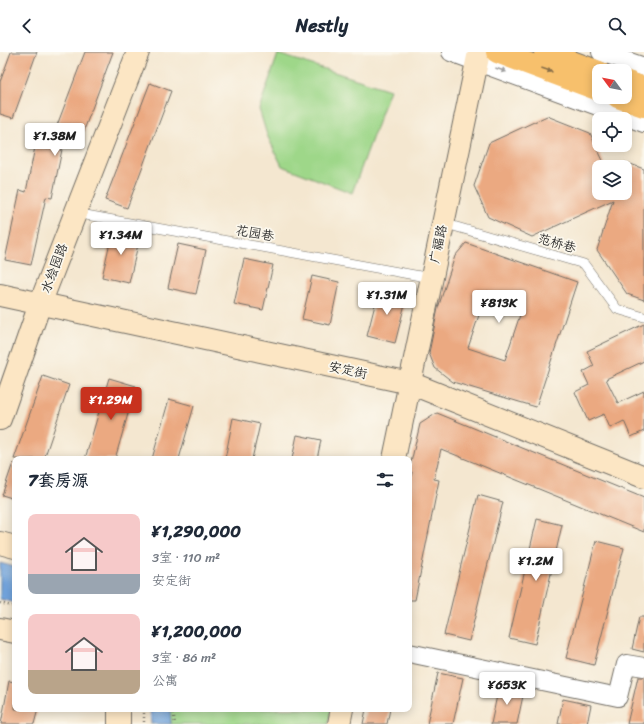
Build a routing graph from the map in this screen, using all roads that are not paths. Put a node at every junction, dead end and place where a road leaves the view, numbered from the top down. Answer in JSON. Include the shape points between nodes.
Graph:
{"nodes":[{"id":1,"x":138,"y":52,"type":"edge"},
{"id":2,"x":451,"y":52,"type":"edge"},
{"id":3,"x":497,"y":52,"type":"edge"},
{"id":4,"x":545,"y":52,"type":"edge"},
{"id":5,"x":601,"y":52,"type":"edge"},
{"id":6,"x":478,"y":57,"type":"edge"},
{"id":7,"x":644,"y":68,"type":"edge"},
{"id":8,"x":592,"y":69,"type":"edge"},
{"id":9,"x":632,"y":84,"type":"edge"},
{"id":10,"x":592,"y":87,"type":"edge"},
{"id":11,"x":644,"y":88,"type":"edge"},
{"id":12,"x":632,"y":102,"type":"edge"},
{"id":13,"x":644,"y":106,"type":"edge"},
{"id":14,"x":644,"y":123,"type":"edge"},
{"id":15,"x":76,"y":212,"type":"junction"},
{"id":16,"x":443,"y":224,"type":"junction"},
{"id":17,"x":430,"y":278,"type":"junction"},
{"id":18,"x":0,"y":295,"type":"edge"},
{"id":19,"x":40,"y":304,"type":"junction"},
{"id":20,"x":644,"y":317,"type":"edge"},
{"id":21,"x":410,"y":384,"type":"junction"},
{"id":22,"x":0,"y":419,"type":"edge"},
{"id":23,"x":395,"y":456,"type":"edge"},
{"id":24,"x":644,"y":477,"type":"edge"},
{"id":25,"x":0,"y":543,"type":"edge"},
{"id":26,"x":12,"y":545,"type":"edge"},
{"id":27,"x":0,"y":629,"type":"edge"},
{"id":28,"x":12,"y":631,"type":"edge"},
{"id":29,"x":412,"y":654,"type":"edge"},
{"id":30,"x":644,"y":667,"type":"edge"},
{"id":31,"x":119,"y":712,"type":"edge"},
{"id":32,"x":341,"y":712,"type":"edge"},
{"id":33,"x":120,"y":724,"type":"edge"},
{"id":34,"x":339,"y":724,"type":"edge"}],
"edges":[{"from":1,"to":15,"type":"street","name":"水绘园路"},
{"from":2,"to":6,"type":"street"},
{"from":3,"to":10,"type":"main road","one_way":true},
{"from":4,"to":8,"type":"main road"},
{"from":5,"to":7,"type":"street"},
{"from":6,"to":14,"type":"street","one_way":true},
{"from":6,"to":16,"type":"street","name":"广福路"},
{"from":9,"to":11,"type":"main road"},
{"from":12,"to":13,"type":"main road"},
{"from":15,"to":17,"type":"lane","name":"花园巷"},
{"from":15,"to":19,"type":"street","name":"水绘园路"},
{"from":16,"to":17,"type":"street","name":"广福路"},
{"from":16,"to":20,"type":"lane","name":"范桥巷","via":[[584,264],[617,309]]},
{"from":17,"to":21,"type":"street","name":"广福路"},
{"from":18,"to":19,"type":"street","name":"安定街"},
{"from":19,"to":21,"type":"street","name":"安定街"},
{"from":19,"to":22,"type":"street","name":"水绘园路"},
{"from":21,"to":23,"type":"street","name":"广福路"},
{"from":21,"to":24,"type":"street","name":"安定街"},
{"from":25,"to":26,"type":"street"},
{"from":27,"to":28,"type":"street"},
{"from":29,"to":30,"type":"street","via":[[618,697],[626,664]]},
{"from":31,"to":33,"type":"street"},
{"from":32,"to":34,"type":"street"}]}
